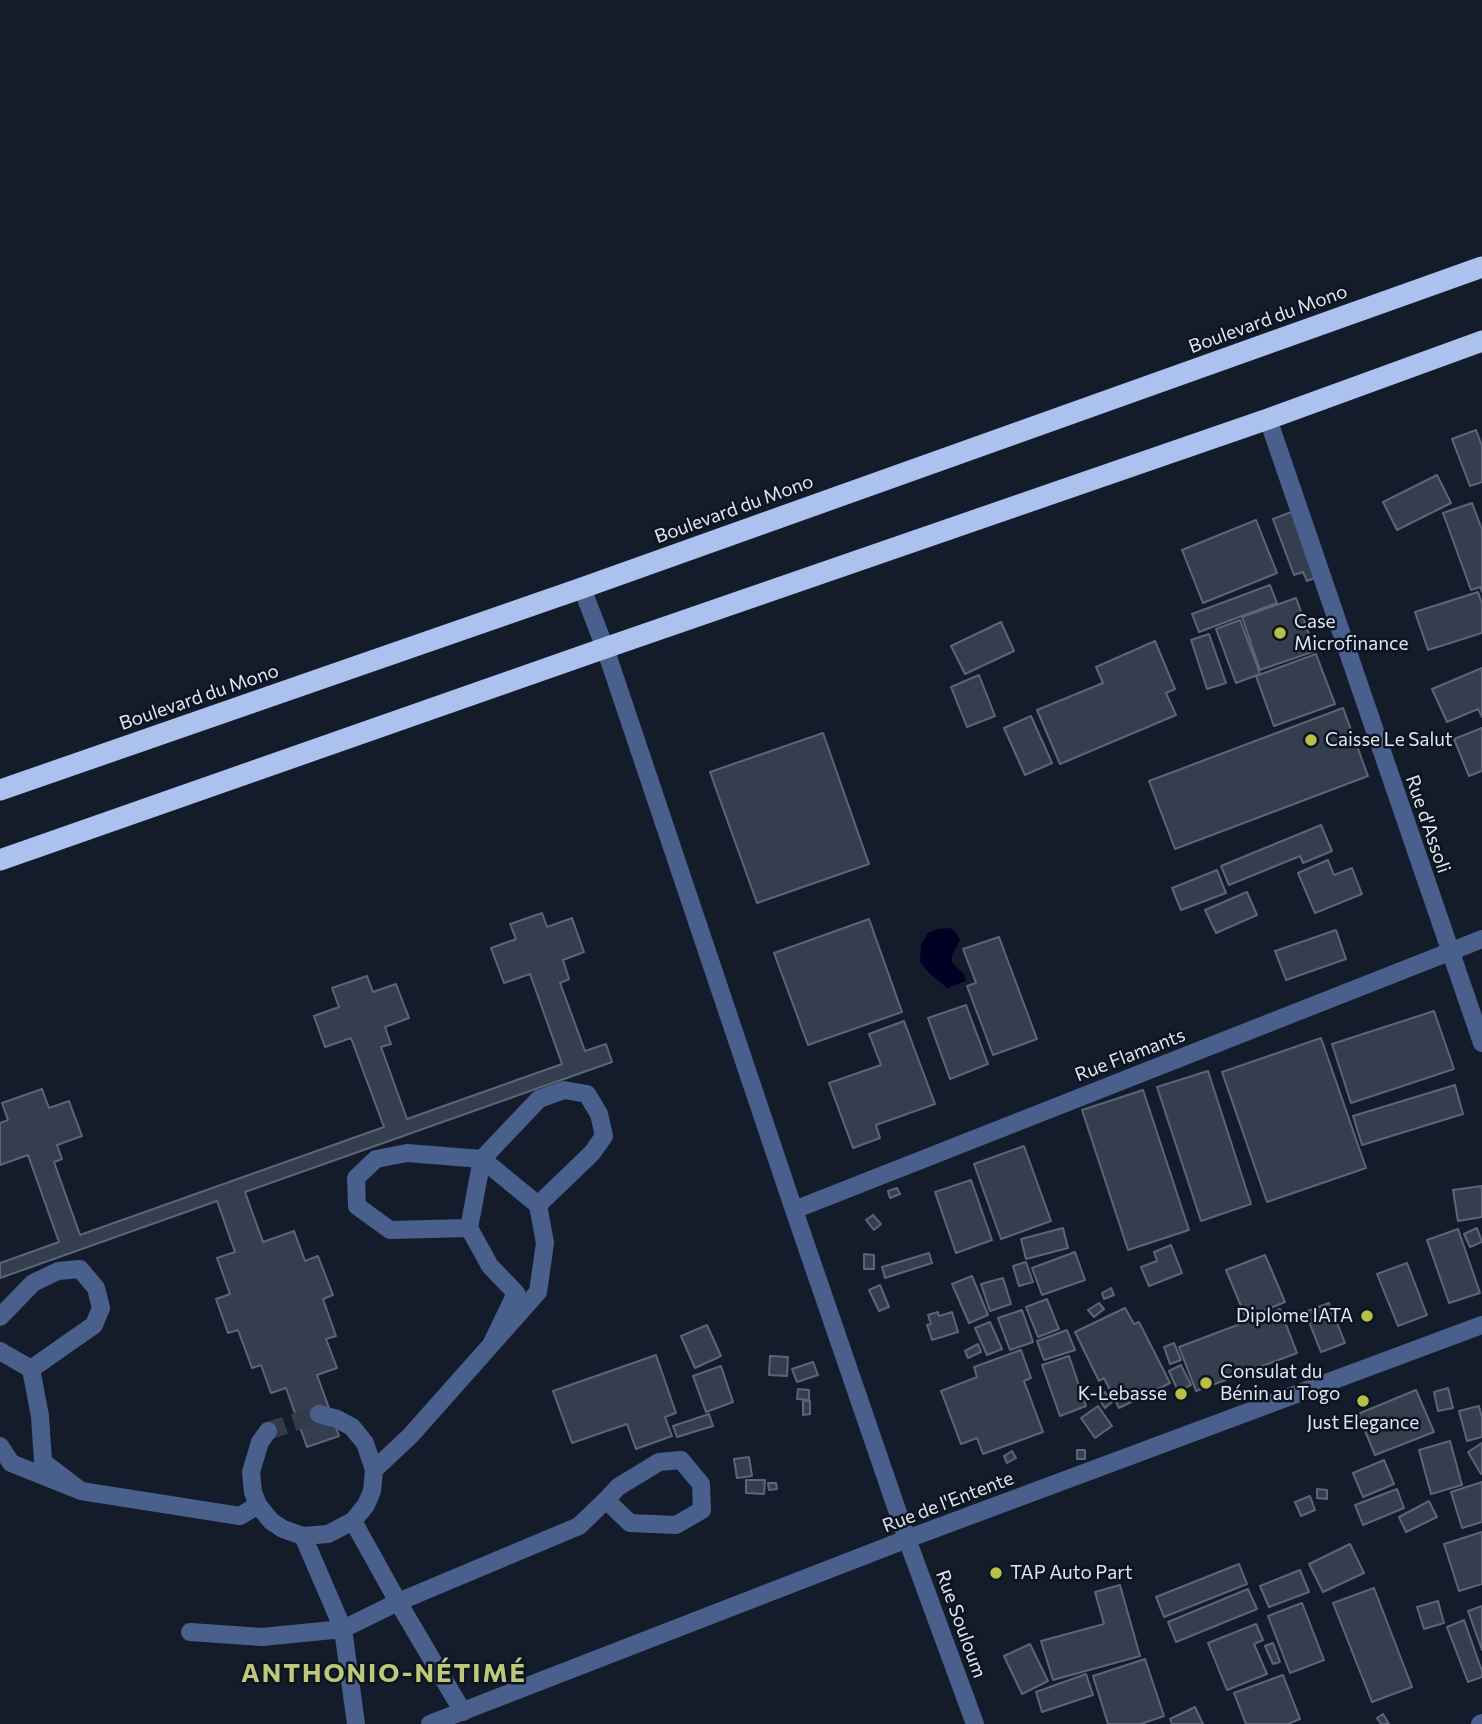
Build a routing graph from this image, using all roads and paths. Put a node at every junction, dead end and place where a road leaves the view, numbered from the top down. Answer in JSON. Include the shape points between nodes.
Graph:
{"nodes":[{"id":1,"x":1482,"y":267,"type":"edge"},
{"id":2,"x":1482,"y":341,"type":"edge"},
{"id":3,"x":1268,"y":419,"type":"junction"},
{"id":4,"x":582,"y":588,"type":"junction"},
{"id":5,"x":605,"y":648,"type":"junction"},
{"id":6,"x":0,"y":790,"type":"edge"},
{"id":7,"x":0,"y":860,"type":"edge"},
{"id":8,"x":1482,"y":939,"type":"edge"},
{"id":9,"x":1450,"y":952,"type":"junction"},
{"id":10,"x":1482,"y":1043,"type":"edge"},
{"id":11,"x":482,"y":1159,"type":"junction"},
{"id":12,"x":538,"y":1205,"type":"junction"},
{"id":13,"x":794,"y":1210,"type":"junction"},
{"id":14,"x":469,"y":1228,"type":"junction"},
{"id":15,"x":0,"y":1317,"type":"edge"},
{"id":16,"x":1482,"y":1325,"type":"edge"},
{"id":17,"x":492,"y":1343,"type":"junction"},
{"id":18,"x":0,"y":1351,"type":"edge"},
{"id":19,"x":32,"y":1368,"type":"junction"},
{"id":20,"x":319,"y":1414,"type":"tunnel mouth"},
{"id":21,"x":268,"y":1431,"type":"dead end"},
{"id":22,"x":0,"y":1446,"type":"edge"},
{"id":23,"x":374,"y":1470,"type":"junction"},
{"id":24,"x":81,"y":1491,"type":"junction"},
{"id":25,"x":606,"y":1500,"type":"junction"},
{"id":26,"x":258,"y":1505,"type":"junction"},
{"id":27,"x":353,"y":1521,"type":"junction"},
{"id":28,"x":303,"y":1536,"type":"junction"},
{"id":29,"x":907,"y":1539,"type":"junction"},
{"id":30,"x":398,"y":1602,"type":"junction"},
{"id":31,"x":343,"y":1629,"type":"junction"},
{"id":32,"x":190,"y":1632,"type":"dead end"},
{"id":33,"x":463,"y":1712,"type":"junction"},
{"id":34,"x":356,"y":1724,"type":"edge"},
{"id":35,"x":430,"y":1724,"type":"edge"},
{"id":36,"x":975,"y":1724,"type":"edge"}],
"edges":[{"from":1,"to":4,"type":"highway","name":"Boulevard du Mono"},
{"from":2,"to":3,"type":"highway"},
{"from":3,"to":5,"type":"highway"},
{"from":3,"to":9,"type":"street","name":"Rue d'Assoli"},
{"from":4,"to":5,"type":"street","name":"Rue Souloum"},
{"from":4,"to":6,"type":"highway","name":"Boulevard du Mono"},
{"from":5,"to":7,"type":"highway"},
{"from":5,"to":13,"type":"street","name":"Rue Souloum"},
{"from":8,"to":9,"type":"street","name":"Rue Flamants"},
{"from":9,"to":10,"type":"street","name":"Rue d'Assoli"},
{"from":9,"to":13,"type":"street","name":"Rue Flamants"},
{"from":11,"to":12,"type":"street"},
{"from":11,"to":12,"type":"street","via":[[539,1099],[564,1090],[587,1094],[599,1114],[604,1136]]},
{"from":11,"to":14,"type":"street"},
{"from":11,"to":14,"type":"street","via":[[407,1153],[376,1159],[356,1178],[357,1206],[390,1230]]},
{"from":12,"to":17,"type":"street","via":[[545,1242],[538,1292]]},
{"from":13,"to":29,"type":"street","name":"Rue Souloum"},
{"from":14,"to":17,"type":"street","via":[[490,1266],[516,1293]]},
{"from":15,"to":19,"type":"street","via":[[33,1283],[58,1271],[80,1269],[96,1288],[101,1308],[93,1325]]},
{"from":16,"to":29,"type":"street","name":"Rue de l'Entente"},
{"from":17,"to":23,"type":"street"},
{"from":18,"to":19,"type":"street"},
{"from":19,"to":24,"type":"street","via":[[43,1462]]},
{"from":20,"to":23,"type":"street","via":[[352,1427],[365,1443]]},
{"from":21,"to":26,"type":"street","via":[[251,1472]]},
{"from":22,"to":24,"type":"street","via":[[11,1463]]},
{"from":23,"to":27,"type":"street","via":[[372,1492]]},
{"from":24,"to":26,"type":"street","via":[[240,1516]]},
{"from":25,"to":25,"type":"street","via":[[630,1523],[676,1525],[702,1510],[701,1484],[681,1460],[659,1462],[618,1487]]},
{"from":25,"to":30,"type":"street","via":[[579,1527]]},
{"from":26,"to":28,"type":"street","via":[[271,1521]]},
{"from":27,"to":28,"type":"street","via":[[328,1534]]},
{"from":27,"to":30,"type":"street"},
{"from":28,"to":31,"type":"street"},
{"from":29,"to":33,"type":"street","name":"Rue de l'Entente"},
{"from":29,"to":36,"type":"street","name":"Rue Souloum"},
{"from":30,"to":31,"type":"street"},
{"from":30,"to":33,"type":"street"},
{"from":31,"to":32,"type":"street","via":[[261,1637]]},
{"from":31,"to":34,"type":"street"},
{"from":33,"to":35,"type":"street","name":"Rue de l'Entente"}]}
